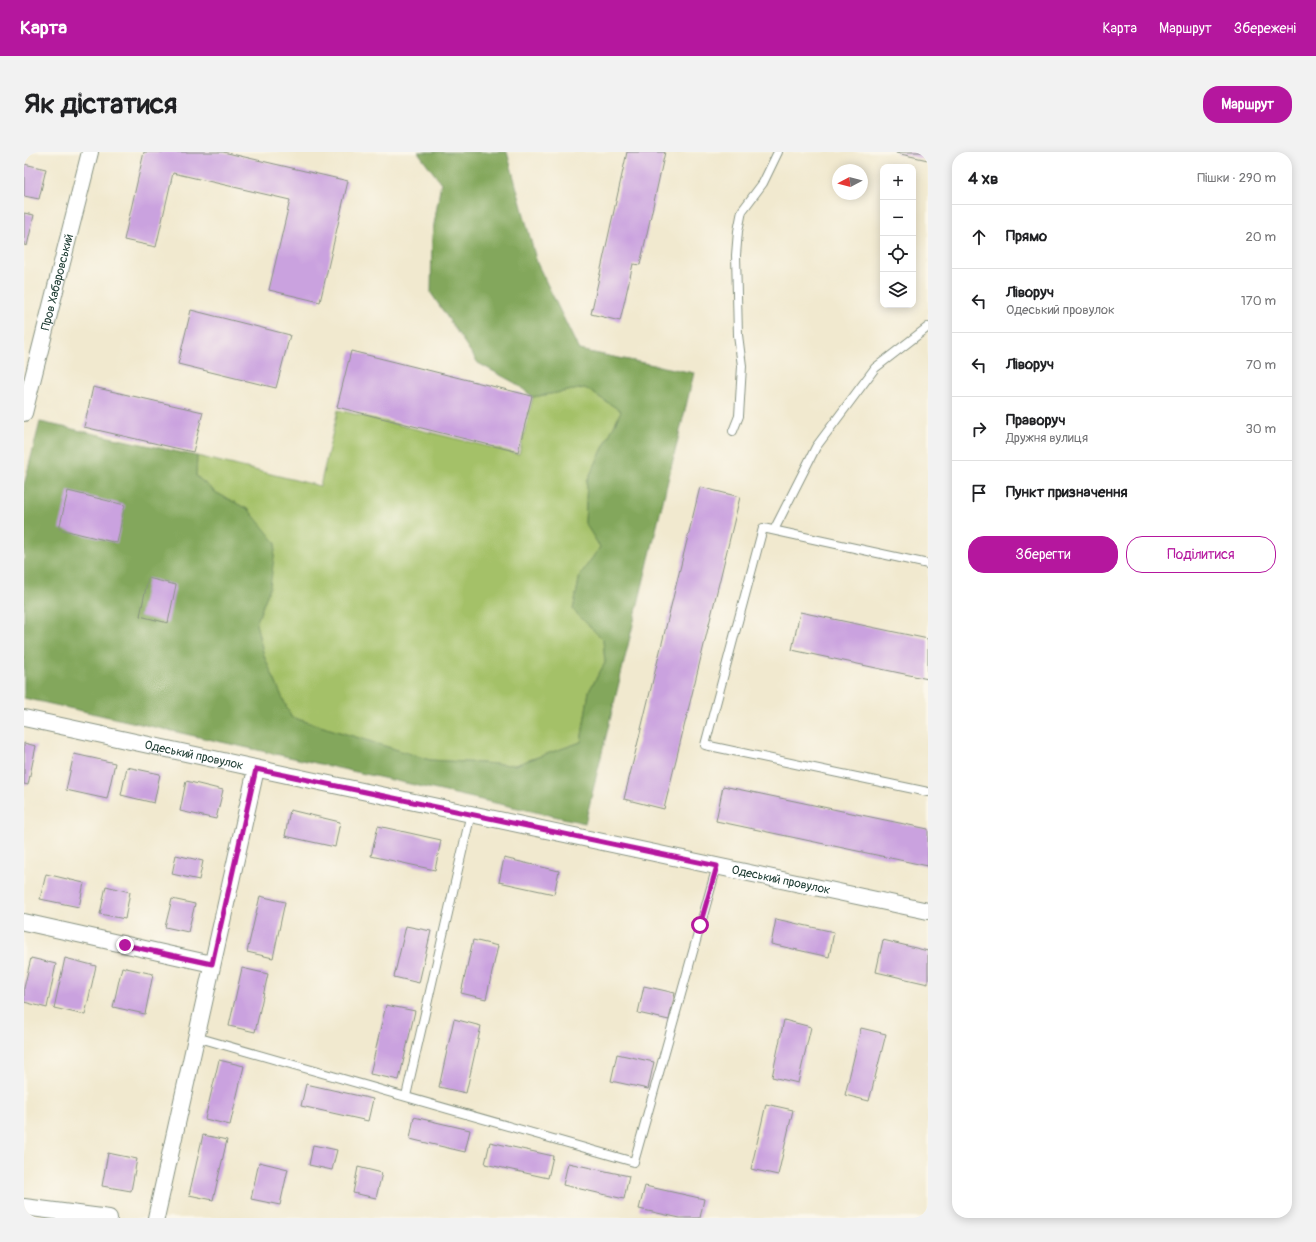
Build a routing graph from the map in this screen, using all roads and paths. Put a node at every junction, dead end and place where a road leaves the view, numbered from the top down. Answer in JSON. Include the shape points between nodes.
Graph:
{"nodes":[{"id":1,"x":90,"y":152,"type":"edge"},
{"id":2,"x":778,"y":152,"type":"edge"},
{"id":3,"x":928,"y":327,"type":"edge"},
{"id":4,"x":24,"y":413,"type":"edge"},
{"id":5,"x":734,"y":431,"type":"dead end"},
{"id":6,"x":774,"y":530,"type":"junction"},
{"id":7,"x":928,"y":564,"type":"edge"},
{"id":8,"x":24,"y":718,"type":"edge"},
{"id":9,"x":256,"y":769,"type":"junction"},
{"id":10,"x":928,"y":792,"type":"edge"},
{"id":11,"x":471,"y":813,"type":"junction"},
{"id":12,"x":717,"y":866,"type":"junction"},
{"id":13,"x":928,"y":911,"type":"edge"},
{"id":14,"x":24,"y":922,"type":"edge"},
{"id":15,"x":212,"y":964,"type":"junction"},
{"id":16,"x":196,"y":1037,"type":"junction"},
{"id":17,"x":406,"y":1096,"type":"junction"},
{"id":18,"x":24,"y":1207,"type":"edge"},
{"id":19,"x":108,"y":1218,"type":"edge"},
{"id":20,"x":156,"y":1218,"type":"edge"}],
"edges":[{"from":1,"to":4,"type":"street","name":"Пров Хабаровський"},
{"from":2,"to":5,"type":"lane","via":[[763,183],[742,211],[738,231],[738,335],[742,366],[739,416]]},
{"from":3,"to":6,"type":"lane","via":[[875,368],[816,447]]},
{"from":6,"to":7,"type":"lane"},
{"from":6,"to":10,"type":"lane","via":[[763,528],[705,745]]},
{"from":8,"to":9,"type":"street","name":"Одеський провулок"},
{"from":9,"to":11,"type":"street","name":"Одеський провулок"},
{"from":9,"to":15,"type":"street"},
{"from":11,"to":12,"type":"street","name":"Одеський провулок"},
{"from":11,"to":17,"type":"lane"},
{"from":12,"to":13,"type":"street","name":"Одеський провулок"},
{"from":12,"to":17,"type":"lane","via":[[634,1162]]},
{"from":14,"to":15,"type":"street"},
{"from":15,"to":16,"type":"street"},
{"from":16,"to":17,"type":"lane"},
{"from":16,"to":20,"type":"street"},
{"from":18,"to":19,"type":"street"}]}
